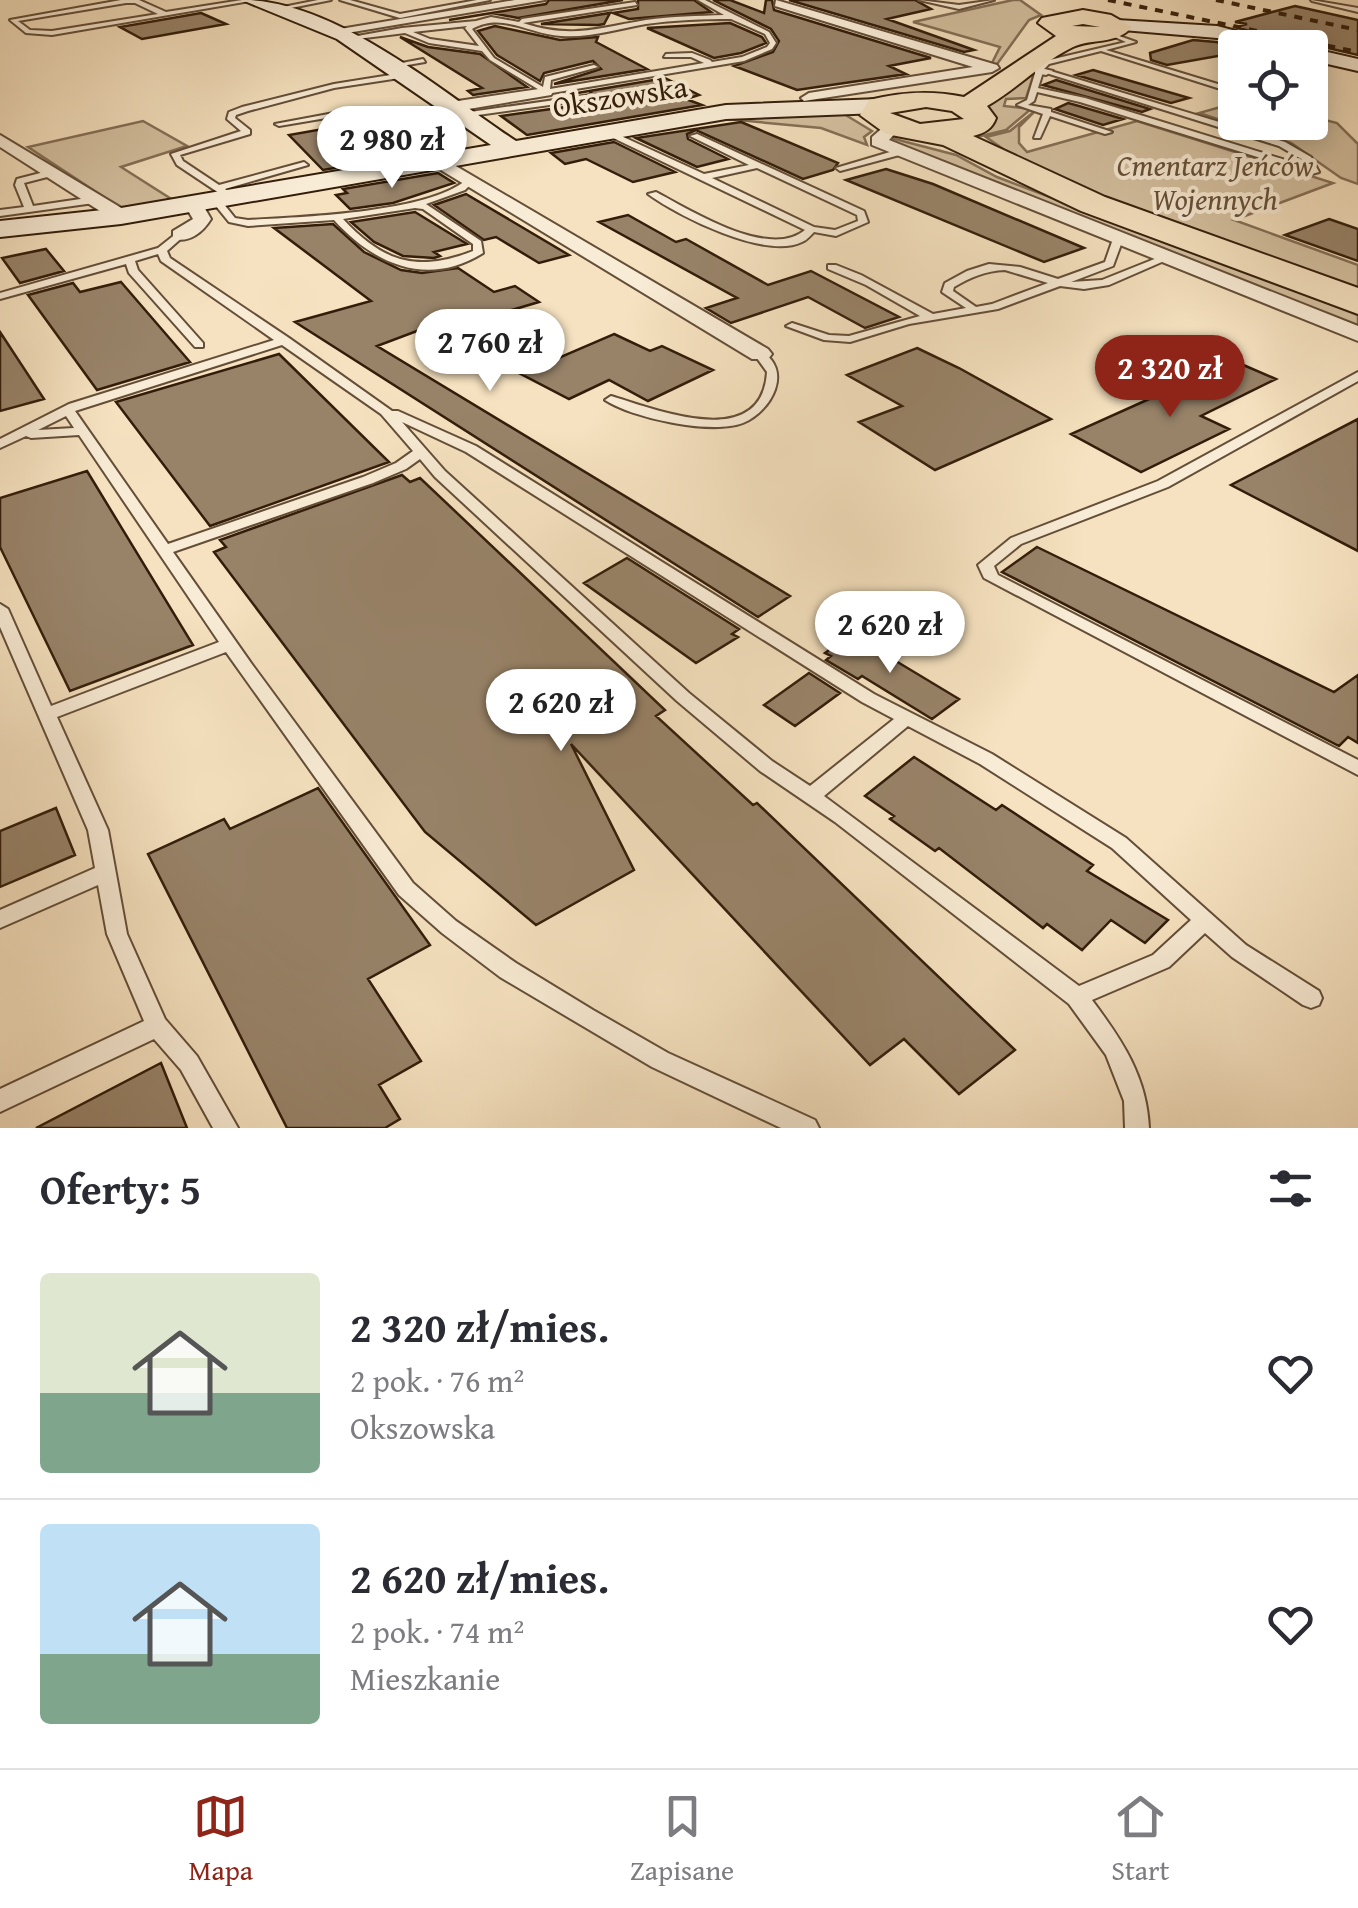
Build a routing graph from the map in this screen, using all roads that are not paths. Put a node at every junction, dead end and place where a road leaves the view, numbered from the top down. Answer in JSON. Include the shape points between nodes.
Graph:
{"nodes":[{"id":1,"x":106,"y":0,"type":"edge"},
{"id":2,"x":198,"y":0,"type":"edge"},
{"id":3,"x":252,"y":0,"type":"edge"},
{"id":4,"x":328,"y":0,"type":"edge"},
{"id":5,"x":343,"y":0,"type":"edge"},
{"id":6,"x":486,"y":0,"type":"edge"},
{"id":7,"x":540,"y":0,"type":"edge"},
{"id":8,"x":618,"y":0,"type":"edge"},
{"id":9,"x":701,"y":0,"type":"edge"},
{"id":10,"x":922,"y":0,"type":"edge"},
{"id":11,"x":991,"y":0,"type":"edge"},
{"id":12,"x":1314,"y":0,"type":"edge"},
{"id":13,"x":779,"y":3,"type":"dead end"},
{"id":14,"x":636,"y":4,"type":"junction"},
{"id":15,"x":214,"y":7,"type":"junction"},
{"id":16,"x":276,"y":9,"type":"junction"},
{"id":17,"x":1358,"y":10,"type":"edge"},
{"id":18,"x":14,"y":13,"type":"dead end"},
{"id":19,"x":166,"y":14,"type":"junction"},
{"id":20,"x":732,"y":17,"type":"junction"},
{"id":21,"x":680,"y":20,"type":"junction"},
{"id":22,"x":522,"y":22,"type":"junction"},
{"id":23,"x":474,"y":23,"type":"junction"},
{"id":24,"x":1087,"y":28,"type":"junction"},
{"id":25,"x":402,"y":30,"type":"junction"},
{"id":26,"x":1218,"y":32,"type":"edge"},
{"id":27,"x":342,"y":34,"type":"junction"},
{"id":28,"x":1218,"y":36,"type":"edge"},
{"id":29,"x":484,"y":49,"type":"junction"},
{"id":30,"x":666,"y":56,"type":"dead end"},
{"id":31,"x":1328,"y":57,"type":"edge"},
{"id":32,"x":422,"y":61,"type":"dead end"},
{"id":33,"x":1358,"y":64,"type":"edge"},
{"id":34,"x":708,"y":65,"type":"junction"},
{"id":35,"x":594,"y":66,"type":"dead end"},
{"id":36,"x":397,"y":70,"type":"junction"},
{"id":37,"x":1043,"y":70,"type":"junction"},
{"id":38,"x":1218,"y":84,"type":"edge"},
{"id":39,"x":547,"y":85,"type":"junction"},
{"id":40,"x":1033,"y":89,"type":"junction"},
{"id":41,"x":590,"y":97,"type":"dead end"},
{"id":42,"x":1048,"y":111,"type":"junction"},
{"id":43,"x":457,"y":112,"type":"junction"},
{"id":44,"x":964,"y":112,"type":"junction"},
{"id":45,"x":894,"y":120,"type":"junction"},
{"id":46,"x":279,"y":124,"type":"dead end"},
{"id":47,"x":608,"y":132,"type":"junction"},
{"id":48,"x":1108,"y":132,"type":"dead end"},
{"id":49,"x":694,"y":136,"type":"dead end"},
{"id":50,"x":1037,"y":136,"type":"dead end"},
{"id":51,"x":0,"y":140,"type":"edge"},
{"id":52,"x":510,"y":148,"type":"junction"},
{"id":53,"x":437,"y":160,"type":"junction"},
{"id":54,"x":1003,"y":160,"type":"junction"},
{"id":55,"x":304,"y":165,"type":"dead end"},
{"id":56,"x":756,"y":166,"type":"junction"},
{"id":57,"x":840,"y":168,"type":"dead end"},
{"id":58,"x":52,"y":173,"type":"junction"},
{"id":59,"x":703,"y":177,"type":"junction"},
{"id":60,"x":469,"y":182,"type":"junction"},
{"id":61,"x":652,"y":194,"type":"dead end"},
{"id":62,"x":214,"y":197,"type":"junction"},
{"id":63,"x":94,"y":200,"type":"junction"},
{"id":64,"x":415,"y":205,"type":"junction"},
{"id":65,"x":30,"y":208,"type":"junction"},
{"id":66,"x":0,"y":212,"type":"edge"},
{"id":67,"x":121,"y":216,"type":"junction"},
{"id":68,"x":336,"y":217,"type":"junction"},
{"id":69,"x":0,"y":229,"type":"edge"},
{"id":70,"x":812,"y":229,"type":"junction"},
{"id":71,"x":180,"y":234,"type":"joint"},
{"id":72,"x":1118,"y":239,"type":"junction"},
{"id":73,"x":162,"y":250,"type":"junction"},
{"id":74,"x":129,"y":258,"type":"junction"},
{"id":75,"x":1166,"y":258,"type":"junction"},
{"id":76,"x":832,"y":267,"type":"dead end"},
{"id":77,"x":1060,"y":282,"type":"junction"},
{"id":78,"x":0,"y":296,"type":"edge"},
{"id":79,"x":1358,"y":302,"type":"edge"},
{"id":80,"x":975,"y":309,"type":"junction"},
{"id":81,"x":930,"y":316,"type":"junction"},
{"id":82,"x":792,"y":326,"type":"dead end"},
{"id":83,"x":1358,"y":334,"type":"edge"},
{"id":84,"x":285,"y":340,"type":"junction"},
{"id":85,"x":200,"y":345,"type":"dead end"},
{"id":86,"x":760,"y":354,"type":"joint"},
{"id":87,"x":1358,"y":376,"type":"edge"},
{"id":88,"x":611,"y":400,"type":"dead end"},
{"id":89,"x":68,"y":410,"type":"junction"},
{"id":90,"x":385,"y":411,"type":"junction"},
{"id":91,"x":83,"y":431,"type":"junction"},
{"id":92,"x":22,"y":436,"type":"junction"},
{"id":93,"x":0,"y":444,"type":"edge"},
{"id":94,"x":422,"y":451,"type":"junction"},
{"id":95,"x":166,"y":550,"type":"junction"},
{"id":96,"x":0,"y":609,"type":"edge"},
{"id":97,"x":230,"y":644,"type":"junction"},
{"id":98,"x":47,"y":714,"type":"junction"},
{"id":99,"x":906,"y":718,"type":"junction"},
{"id":100,"x":1358,"y":768,"type":"edge"},
{"id":101,"x":811,"y":796,"type":"junction"},
{"id":102,"x":107,"y":872,"type":"junction"},
{"id":103,"x":0,"y":919,"type":"edge"},
{"id":104,"x":1204,"y":921,"type":"junction"},
{"id":105,"x":1076,"y":997,"type":"junction"},
{"id":106,"x":1312,"y":998,"type":"dead end"},
{"id":107,"x":157,"y":1026,"type":"junction"},
{"id":108,"x":0,"y":1101,"type":"edge"},
{"id":109,"x":226,"y":1128,"type":"edge"},
{"id":110,"x":807,"y":1128,"type":"edge"},
{"id":111,"x":1137,"y":1128,"type":"edge"}],
"edges":[{"from":1,"to":18,"type":"lane"},
{"from":2,"to":15,"type":"lane"},
{"from":3,"to":15,"type":"lane"},
{"from":3,"to":16,"type":"street"},
{"from":4,"to":16,"type":"lane"},
{"from":5,"to":6,"type":"lane","via":[[400,16]]},
{"from":7,"to":27,"type":"street"},
{"from":8,"to":14,"type":"lane"},
{"from":9,"to":20,"type":"lane"},
{"from":10,"to":11,"type":"lane","via":[[958,7]]},
{"from":12,"to":17,"type":"lane"},
{"from":13,"to":45,"type":"street","name":"Okszowska","via":[[992,68]]},
{"from":14,"to":21,"type":"lane"},
{"from":14,"to":22,"type":"lane"},
{"from":15,"to":19,"type":"lane"},
{"from":16,"to":27,"type":"street"},
{"from":19,"to":19,"type":"lane","via":[[42,34],[13,20],[126,1]]},
{"from":20,"to":21,"type":"lane"},
{"from":20,"to":34,"type":"lane","via":[[767,32],[773,43],[755,57]]},
{"from":21,"to":22,"type":"lane","via":[[564,34]]},
{"from":22,"to":23,"type":"lane"},
{"from":23,"to":25,"type":"lane"},
{"from":23,"to":29,"type":"lane","via":[[468,28]]},
{"from":24,"to":26,"type":"street"},
{"from":24,"to":28,"type":"street"},
{"from":24,"to":37,"type":"lane"},
{"from":24,"to":38,"type":"lane"},
{"from":24,"to":44,"type":"highway","via":[[1055,36],[1021,57]]},
{"from":25,"to":27,"type":"lane"},
{"from":25,"to":29,"type":"lane","via":[[418,39]]},
{"from":27,"to":36,"type":"street"},
{"from":29,"to":39,"type":"lane","via":[[518,75]]},
{"from":30,"to":34,"type":"lane","via":[[692,55]]},
{"from":31,"to":33,"type":"street"},
{"from":32,"to":36,"type":"lane"},
{"from":34,"to":39,"type":"lane"},
{"from":35,"to":39,"type":"lane"},
{"from":36,"to":43,"type":"street"},
{"from":36,"to":62,"type":"lane","via":[[232,114],[247,132],[175,154]]},
{"from":37,"to":40,"type":"lane"},
{"from":37,"to":40,"type":"lane","via":[[1282,144],[1308,159],[1315,172]]},
{"from":39,"to":43,"type":"street"},
{"from":40,"to":42,"type":"lane","via":[[1030,102],[1021,105]]},
{"from":41,"to":43,"type":"lane"},
{"from":42,"to":48,"type":"lane"},
{"from":42,"to":50,"type":"lane"},
{"from":43,"to":46,"type":"lane","via":[[416,120],[350,112]]},
{"from":43,"to":52,"type":"street"},
{"from":44,"to":45,"type":"highway"},
{"from":44,"to":54,"type":"highway","via":[[970,134]]},
{"from":45,"to":47,"type":"street","name":"Okszowska","via":[[812,103]]},
{"from":45,"to":54,"type":"highway"},
{"from":45,"to":57,"type":"lane"},
{"from":45,"to":72,"type":"street","name":"Okszowska"},
{"from":47,"to":52,"type":"street","name":"Okszowska"},
{"from":47,"to":59,"type":"lane"},
{"from":49,"to":56,"type":"lane"},
{"from":51,"to":58,"type":"street"},
{"from":52,"to":53,"type":"street","name":"Okszowska"},
{"from":53,"to":60,"type":"street"},
{"from":53,"to":62,"type":"street","name":"Okszowska"},
{"from":54,"to":79,"type":"highway","via":[[1094,204]]},
{"from":55,"to":62,"type":"lane"},
{"from":56,"to":59,"type":"lane"},
{"from":56,"to":70,"type":"lane","via":[[861,213],[863,222],[851,230]]},
{"from":58,"to":63,"type":"street"},
{"from":58,"to":65,"type":"lane","via":[[20,181]]},
{"from":59,"to":70,"type":"lane"},
{"from":60,"to":64,"type":"lane"},
{"from":60,"to":86,"type":"street"},
{"from":61,"to":70,"type":"lane","via":[[742,237],[782,242]]},
{"from":62,"to":67,"type":"street","name":"Okszowska"},
{"from":62,"to":68,"type":"lane","via":[[235,222]]},
{"from":62,"to":71,"type":"street","via":[[197,226]]},
{"from":63,"to":65,"type":"lane"},
{"from":63,"to":67,"type":"street"},
{"from":64,"to":68,"type":"lane"},
{"from":64,"to":68,"type":"lane","via":[[478,243],[478,253],[421,269],[396,266]]},
{"from":65,"to":66,"type":"lane"},
{"from":67,"to":69,"type":"street","name":"Okszowska"},
{"from":71,"to":73,"type":"lane"},
{"from":72,"to":75,"type":"street","name":"Okszowska"},
{"from":72,"to":77,"type":"lane","via":[[1109,264]]},
{"from":73,"to":74,"type":"lane"},
{"from":73,"to":84,"type":"lane","via":[[165,259]]},
{"from":74,"to":78,"type":"lane"},
{"from":74,"to":85,"type":"lane","via":[[133,272]]},
{"from":75,"to":77,"type":"lane","via":[[1093,285]]},
{"from":75,"to":83,"type":"street","name":"Okszowska"},
{"from":76,"to":81,"type":"lane","via":[[864,277]]},
{"from":77,"to":80,"type":"lane"},
{"from":77,"to":80,"type":"lane","via":[[1008,267],[986,268],[948,285],[947,292]]},
{"from":80,"to":81,"type":"lane"},
{"from":81,"to":82,"type":"lane","via":[[850,339]]},
{"from":84,"to":89,"type":"lane"},
{"from":84,"to":90,"type":"lane"},
{"from":86,"to":88,"type":"lane","via":[[775,378],[761,408],[746,416],[699,424]]},
{"from":87,"to":100,"type":"lane","via":[[1163,484],[1016,541],[986,565],[992,578]]},
{"from":89,"to":91,"type":"lane"},
{"from":89,"to":92,"type":"lane"},
{"from":90,"to":94,"type":"lane"},
{"from":90,"to":99,"type":"lane","via":[[471,448]]},
{"from":91,"to":92,"type":"lane"},
{"from":91,"to":95,"type":"lane"},
{"from":92,"to":93,"type":"lane"},
{"from":94,"to":95,"type":"lane","via":[[368,480]]},
{"from":94,"to":101,"type":"lane","via":[[684,696]]},
{"from":95,"to":97,"type":"lane"},
{"from":96,"to":98,"type":"lane"},
{"from":97,"to":98,"type":"lane"},
{"from":97,"to":110,"type":"lane","via":[[396,875],[449,927],[660,1060]]},
{"from":98,"to":102,"type":"lane","via":[[98,830]]},
{"from":99,"to":101,"type":"lane"},
{"from":99,"to":104,"type":"lane","via":[[986,759],[1119,843]]},
{"from":101,"to":105,"type":"lane"},
{"from":102,"to":103,"type":"lane"},
{"from":102,"to":107,"type":"lane","via":[[116,934]]},
{"from":104,"to":105,"type":"lane","via":[[1162,961]]},
{"from":104,"to":106,"type":"lane"},
{"from":105,"to":111,"type":"lane","via":[[1115,1049],[1136,1101]]},
{"from":107,"to":108,"type":"lane"},
{"from":107,"to":109,"type":"lane","via":[[189,1063]]}]}
